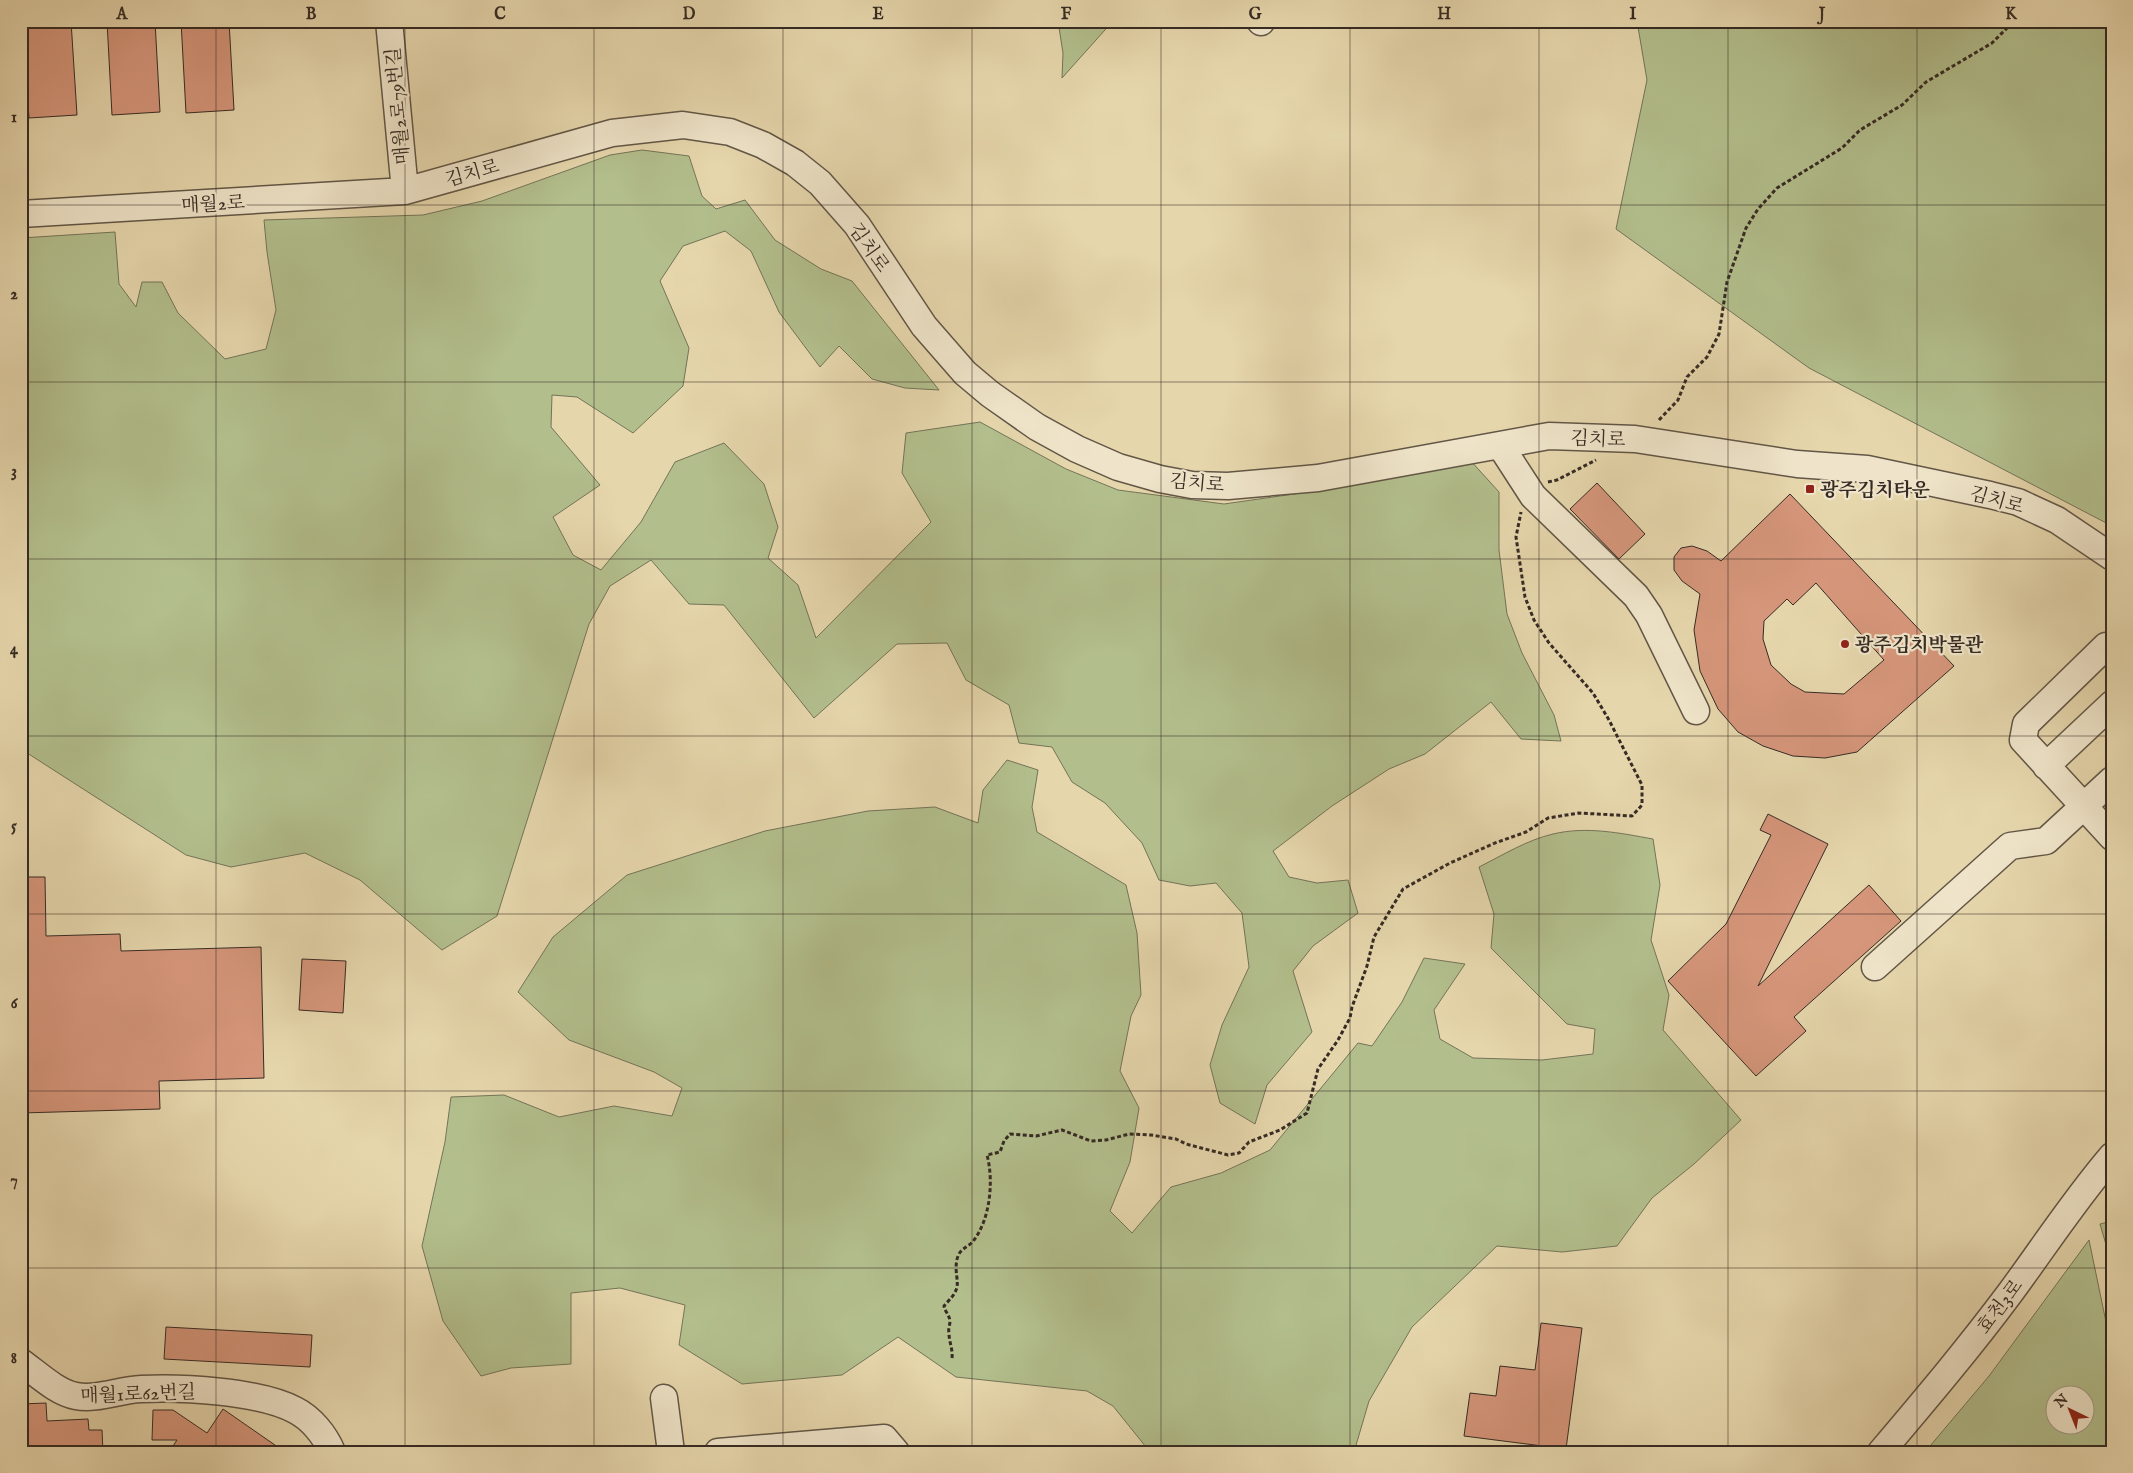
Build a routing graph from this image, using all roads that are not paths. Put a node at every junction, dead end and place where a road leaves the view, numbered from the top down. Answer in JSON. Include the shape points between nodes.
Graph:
{"nodes":[{"id":1,"x":389,"y":21,"type":"edge"},
{"id":2,"x":405,"y":191,"type":"junction"},
{"id":3,"x":21,"y":214,"type":"edge"},
{"id":4,"x":1500,"y":445,"type":"junction"},
{"id":5,"x":2112,"y":557,"type":"edge"},
{"id":6,"x":2106,"y":646,"type":"dead end"},
{"id":7,"x":2112,"y":704,"type":"edge"},
{"id":8,"x":1696,"y":711,"type":"dead end"},
{"id":9,"x":2046,"y":766,"type":"junction"},
{"id":10,"x":2112,"y":780,"type":"edge"},
{"id":11,"x":2083,"y":807,"type":"junction"},
{"id":12,"x":2112,"y":837,"type":"edge"},
{"id":13,"x":1875,"y":967,"type":"dead end"},
{"id":14,"x":2112,"y":1156,"type":"edge"},
{"id":15,"x":21,"y":1362,"type":"edge"},
{"id":16,"x":664,"y":1398,"type":"dead end"},
{"id":17,"x":776,"y":1449,"type":"edge"},
{"id":18,"x":332,"y":1452,"type":"edge"},
{"id":19,"x":671,"y":1452,"type":"edge"},
{"id":20,"x":718,"y":1452,"type":"edge"},
{"id":21,"x":896,"y":1452,"type":"edge"},
{"id":22,"x":1881,"y":1452,"type":"edge"}],
"edges":[{"from":1,"to":2,"type":"street","name":"매월2로79번길"},
{"from":2,"to":3,"type":"street","name":"매월2로"},
{"from":2,"to":4,"type":"street","name":"김치로","via":[[612,133],[683,124],[730,132],[795,163],[820,183],[857,225],[924,326],[965,373],[1037,426],[1118,467],[1192,485],[1228,486],[1318,478]]},
{"from":4,"to":5,"type":"street","name":"김치로","via":[[1549,436],[1629,439],[1797,464],[1867,469],[2018,502],[2056,520]]},
{"from":4,"to":8,"type":"street","via":[[1528,489],[1636,596],[1649,615]]},
{"from":6,"to":9,"type":"street","via":[[2026,724],[2023,740]]},
{"from":7,"to":9,"type":"street"},
{"from":9,"to":11,"type":"street"},
{"from":10,"to":11,"type":"street"},
{"from":11,"to":12,"type":"street"},
{"from":11,"to":13,"type":"street","via":[[2046,841],[2010,846]]},
{"from":14,"to":22,"type":"street","name":"효천3로","via":[[2084,1188],[1948,1374]]},
{"from":15,"to":18,"type":"street","name":"매월1로62번길","via":[[65,1393],[79,1396],[140,1389],[210,1391],[256,1397],[296,1410],[318,1428]]},
{"from":16,"to":19,"type":"street"},
{"from":17,"to":20,"type":"street"},
{"from":17,"to":21,"type":"street","via":[[884,1438]]}]}
